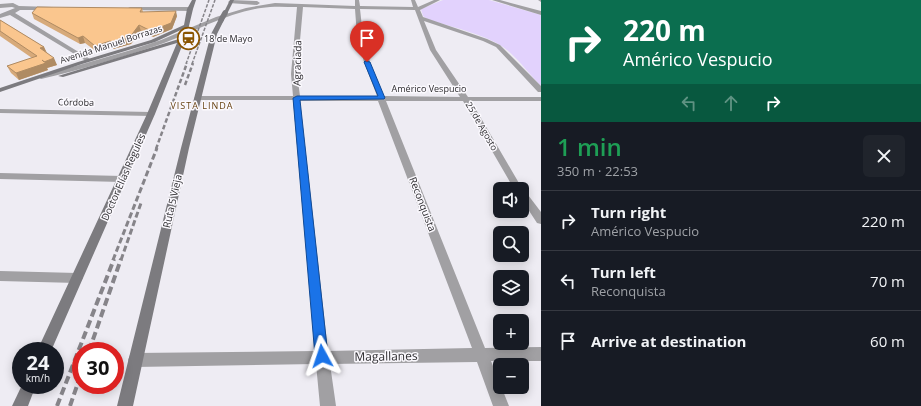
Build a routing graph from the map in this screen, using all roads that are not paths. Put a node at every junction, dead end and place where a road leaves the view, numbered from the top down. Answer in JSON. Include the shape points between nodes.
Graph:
{"nodes":[{"id":1,"x":194,"y":0,"type":"edge"},
{"id":2,"x":413,"y":0,"type":"edge"},
{"id":3,"x":438,"y":0,"type":"edge"},
{"id":4,"x":494,"y":0,"type":"edge"},
{"id":5,"x":231,"y":1,"type":"edge"},
{"id":6,"x":32,"y":2,"type":"dead end"},
{"id":7,"x":301,"y":3,"type":"edge"},
{"id":8,"x":358,"y":3,"type":"edge"},
{"id":9,"x":0,"y":6,"type":"edge"},
{"id":10,"x":322,"y":6,"type":"junction"},
{"id":11,"x":17,"y":7,"type":"junction"},
{"id":12,"x":57,"y":8,"type":"edge"},
{"id":13,"x":128,"y":9,"type":"edge"},
{"id":14,"x":190,"y":9,"type":"junction"},
{"id":15,"x":417,"y":9,"type":"junction"},
{"id":16,"x":541,"y":13,"type":"edge"},
{"id":17,"x":5,"y":15,"type":"edge"},
{"id":18,"x":420,"y":18,"type":"junction"},
{"id":19,"x":222,"y":19,"type":"junction"},
{"id":20,"x":186,"y":27,"type":"junction"},
{"id":21,"x":182,"y":38,"type":"junction"},
{"id":22,"x":88,"y":60,"type":"junction"},
{"id":23,"x":80,"y":63,"type":"junction"},
{"id":24,"x":43,"y":79,"type":"junction"},
{"id":25,"x":0,"y":90,"type":"edge"},
{"id":26,"x":541,"y":90,"type":"edge"},
{"id":27,"x":0,"y":95,"type":"edge"},
{"id":28,"x":198,"y":98,"type":"junction"},
{"id":29,"x":297,"y":98,"type":"junction"},
{"id":30,"x":382,"y":98,"type":"junction"},
{"id":31,"x":465,"y":98,"type":"junction"},
{"id":32,"x":541,"y":99,"type":"edge"},
{"id":33,"x":0,"y":111,"type":"edge"},
{"id":34,"x":151,"y":114,"type":"junction"},
{"id":35,"x":0,"y":176,"type":"edge"},
{"id":36,"x":122,"y":179,"type":"junction"},
{"id":37,"x":515,"y":182,"type":"edge"},
{"id":38,"x":529,"y":204,"type":"edge"},
{"id":39,"x":541,"y":220,"type":"edge"},
{"id":40,"x":0,"y":276,"type":"edge"},
{"id":41,"x":77,"y":278,"type":"junction"},
{"id":42,"x":48,"y":342,"type":"edge"},
{"id":43,"x":482,"y":354,"type":"junction"},
{"id":44,"x":541,"y":354,"type":"edge"},
{"id":45,"x":322,"y":356,"type":"junction"},
{"id":46,"x":135,"y":360,"type":"junction"},
{"id":47,"x":25,"y":394,"type":"edge"},
{"id":48,"x":20,"y":406,"type":"edge"},
{"id":49,"x":125,"y":406,"type":"edge"},
{"id":50,"x":328,"y":406,"type":"edge"},
{"id":51,"x":501,"y":406,"type":"edge"}],
"edges":[{"from":1,"to":14,"type":"street","name":"Doctor Elías Regules"},
{"from":2,"to":15,"type":"street","name":"25 de Agosto"},
{"from":3,"to":15,"type":"street"},
{"from":4,"to":16,"type":"street"},
{"from":5,"to":7,"type":"street"},
{"from":5,"to":19,"type":"street","name":"Ruta 5 Vieja"},
{"from":6,"to":11,"type":"street"},
{"from":7,"to":10,"type":"street"},
{"from":7,"to":19,"type":"street","via":[[250,10]]},
{"from":7,"to":29,"type":"street","name":"Agraciada","via":[[294,74]]},
{"from":8,"to":10,"type":"street"},
{"from":8,"to":15,"type":"street"},
{"from":8,"to":30,"type":"street","name":"Reconquista","via":[[360,36],[367,62]]},
{"from":9,"to":11,"type":"street"},
{"from":10,"to":24,"type":"street","name":"Avenida Manuel Borrazas","via":[[275,5],[234,12],[144,47]]},
{"from":11,"to":12,"type":"street"},
{"from":11,"to":17,"type":"street","via":[[16,11]]},
{"from":13,"to":14,"type":"street"},
{"from":14,"to":20,"type":"street","name":"Doctor Elías Regules"},
{"from":15,"to":18,"type":"street","name":"25 de Agosto"},
{"from":17,"to":22,"type":"street"},
{"from":17,"to":23,"type":"street"},
{"from":18,"to":26,"type":"street","via":[[498,46]]},
{"from":18,"to":31,"type":"street","name":"25 de Agosto","via":[[433,50]]},
{"from":19,"to":28,"type":"street","name":"Ruta 5 Vieja","via":[[214,34]]},
{"from":20,"to":21,"type":"street","name":"Doctor Elías Regules","bridge":true},
{"from":20,"to":22,"type":"street","name":"Avenida Manuel Borrazas","via":[[153,41]]},
{"from":21,"to":24,"type":"street","name":"Avenida Manuel Borrazas"},
{"from":21,"to":34,"type":"street","name":"Doctor Elías Regules"},
{"from":22,"to":23,"type":"street","name":"Avenida Manuel Borrazas"},
{"from":23,"to":24,"type":"street","name":"Avenida Manuel Borrazas"},
{"from":24,"to":25,"type":"street","name":"Avenida Manuel Borrazas"},
{"from":24,"to":27,"type":"street","name":"Avenida Manuel Borrazas"},
{"from":28,"to":29,"type":"street","name":"Américo Vespucio"},
{"from":28,"to":46,"type":"street","name":"Ruta 5 Vieja"},
{"from":29,"to":30,"type":"street","name":"Américo Vespucio"},
{"from":29,"to":45,"type":"street","name":"Agraciada"},
{"from":30,"to":31,"type":"street","name":"Américo Vespucio"},
{"from":30,"to":43,"type":"street","name":"Reconquista"},
{"from":31,"to":32,"type":"street","name":"Américo Vespucio"},
{"from":31,"to":37,"type":"street","name":"25 de Agosto"},
{"from":33,"to":34,"type":"street","name":"Córdoba"},
{"from":34,"to":36,"type":"street","name":"Doctor Elías Regules"},
{"from":35,"to":36,"type":"street"},
{"from":36,"to":41,"type":"street","name":"Doctor Elías Regules"},
{"from":38,"to":39,"type":"street"},
{"from":40,"to":41,"type":"street"},
{"from":41,"to":42,"type":"street","name":"Doctor Elías Regules"},
{"from":43,"to":44,"type":"street","name":"Magallanes"},
{"from":43,"to":45,"type":"street","name":"Magallanes"},
{"from":43,"to":51,"type":"street","name":"Reconquista"},
{"from":45,"to":46,"type":"street","name":"Magallanes"},
{"from":45,"to":50,"type":"street","name":"Agraciada"},
{"from":46,"to":49,"type":"street","name":"Ruta 5 Vieja"},
{"from":47,"to":48,"type":"street"}]}
